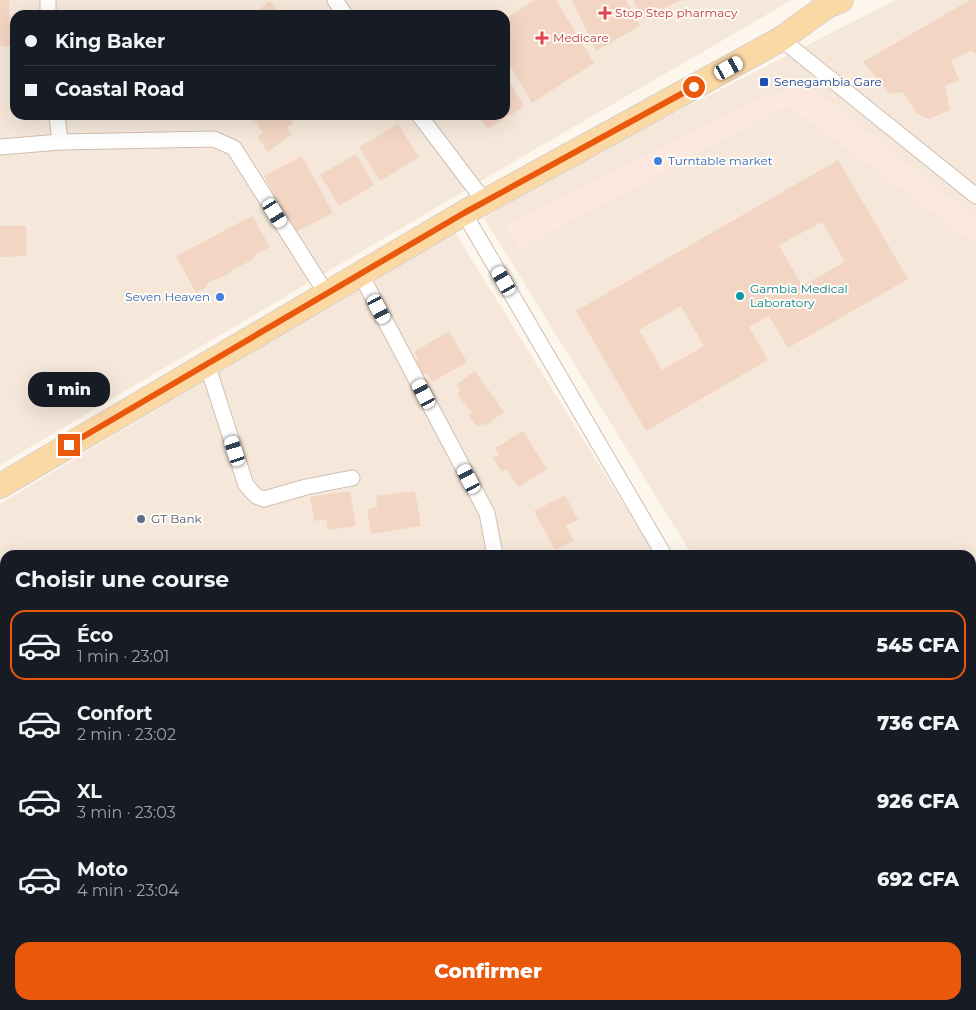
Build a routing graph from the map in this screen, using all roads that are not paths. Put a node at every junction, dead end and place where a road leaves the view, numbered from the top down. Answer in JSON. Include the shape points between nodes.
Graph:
{"nodes":[{"id":1,"x":833,"y":2,"type":"edge"},
{"id":2,"x":781,"y":39,"type":"junction"},
{"id":3,"x":58,"y":120,"type":"edge"},
{"id":4,"x":423,"y":120,"type":"edge"},
{"id":5,"x":60,"y":142,"type":"junction"},
{"id":6,"x":0,"y":146,"type":"edge"},
{"id":7,"x":976,"y":196,"type":"edge"},
{"id":8,"x":485,"y":202,"type":"junction"},
{"id":9,"x":464,"y":213,"type":"junction"},
{"id":10,"x":360,"y":274,"type":"junction"},
{"id":11,"x":326,"y":294,"type":"junction"},
{"id":12,"x":206,"y":364,"type":"junction"},
{"id":13,"x":352,"y":478,"type":"dead end"},
{"id":14,"x":0,"y":486,"type":"edge"},
{"id":15,"x":493,"y":550,"type":"edge"},
{"id":16,"x":661,"y":550,"type":"edge"}],
"edges":[{"from":1,"to":2,"type":"main road"},
{"from":2,"to":7,"type":"street"},
{"from":2,"to":8,"type":"main road"},
{"from":3,"to":5,"type":"street"},
{"from":4,"to":8,"type":"street"},
{"from":5,"to":6,"type":"street"},
{"from":5,"to":11,"type":"street","via":[[214,139],[234,148]]},
{"from":8,"to":9,"type":"main road"},
{"from":9,"to":10,"type":"main road"},
{"from":9,"to":16,"type":"street"},
{"from":10,"to":11,"type":"main road"},
{"from":10,"to":15,"type":"street","via":[[487,513]]},
{"from":11,"to":12,"type":"main road"},
{"from":12,"to":13,"type":"street","via":[[246,485],[256,496],[264,500]]},
{"from":12,"to":14,"type":"main road"}]}
